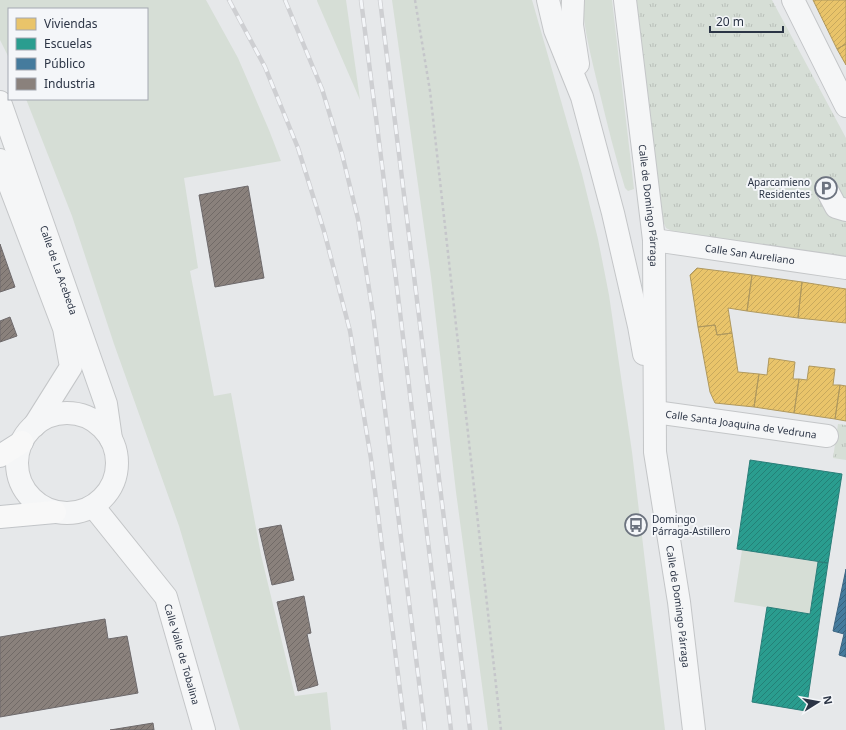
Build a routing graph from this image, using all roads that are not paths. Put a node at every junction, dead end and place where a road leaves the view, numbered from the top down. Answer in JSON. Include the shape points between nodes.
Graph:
{"nodes":[{"id":1,"x":548,"y":0,"type":"edge"},
{"id":2,"x":573,"y":0,"type":"edge"},
{"id":3,"x":624,"y":0,"type":"edge"},
{"id":4,"x":793,"y":0,"type":"edge"},
{"id":5,"x":582,"y":97,"type":"junction"},
{"id":6,"x":0,"y":102,"type":"edge"},
{"id":7,"x":846,"y":106,"type":"edge"},
{"id":8,"x":0,"y":160,"type":"edge"},
{"id":9,"x":826,"y":188,"type":"dead end"},
{"id":10,"x":846,"y":210,"type":"edge"},
{"id":11,"x":654,"y":240,"type":"junction"},
{"id":12,"x":846,"y":268,"type":"edge"},
{"id":13,"x":655,"y":412,"type":"junction"},
{"id":14,"x":27,"y":434,"type":"junction"},
{"id":15,"x":827,"y":436,"type":"dead end"},
{"id":16,"x":111,"y":440,"type":"junction"},
{"id":17,"x":0,"y":456,"type":"edge"},
{"id":18,"x":93,"y":506,"type":"junction"},
{"id":19,"x":54,"y":512,"type":"junction"},
{"id":20,"x":0,"y":516,"type":"edge"},
{"id":21,"x":204,"y":730,"type":"edge"},
{"id":22,"x":694,"y":730,"type":"edge"}],
"edges":[{"from":1,"to":5,"type":"street","name":"Calle de Domingo Párraga","via":[[555,30]]},
{"from":2,"to":5,"type":"street","name":"Calle de Domingo Párraga","via":[[572,26]]},
{"from":3,"to":11,"type":"street","name":"Calle de Domingo Párraga"},
{"from":4,"to":7,"type":"street"},
{"from":5,"to":13,"type":"street","name":"Calle de Domingo Párraga","via":[[613,213],[639,326]]},
{"from":6,"to":16,"type":"street","name":"Calle de La Acebeda","via":[[106,404]]},
{"from":8,"to":14,"type":"street","name":"Calle de La Acebeda","via":[[64,328],[71,367]]},
{"from":9,"to":10,"type":"street","via":[[836,206]]},
{"from":11,"to":12,"type":"street","name":"Calle San Aureliano"},
{"from":11,"to":13,"type":"street","name":"Calle de Domingo Párraga"},
{"from":13,"to":15,"type":"street","name":"Calle Santa Joaquina de Vedruna"},
{"from":13,"to":22,"type":"street","name":"Calle de Domingo Párraga","via":[[655,452],[679,602]]},
{"from":14,"to":16,"type":"street","via":[[45,418],[61,413],[79,414],[100,425]]},
{"from":14,"to":17,"type":"main road"},
{"from":14,"to":19,"type":"street","via":[[17,464],[21,482],[29,496]]},
{"from":16,"to":18,"type":"street","via":[[117,459],[113,484],[106,495]]},
{"from":18,"to":19,"type":"street","via":[[72,513]]},
{"from":18,"to":21,"type":"street","name":"Calle Valle de Tobalina","via":[[166,597]]},
{"from":19,"to":20,"type":"main road"}]}
